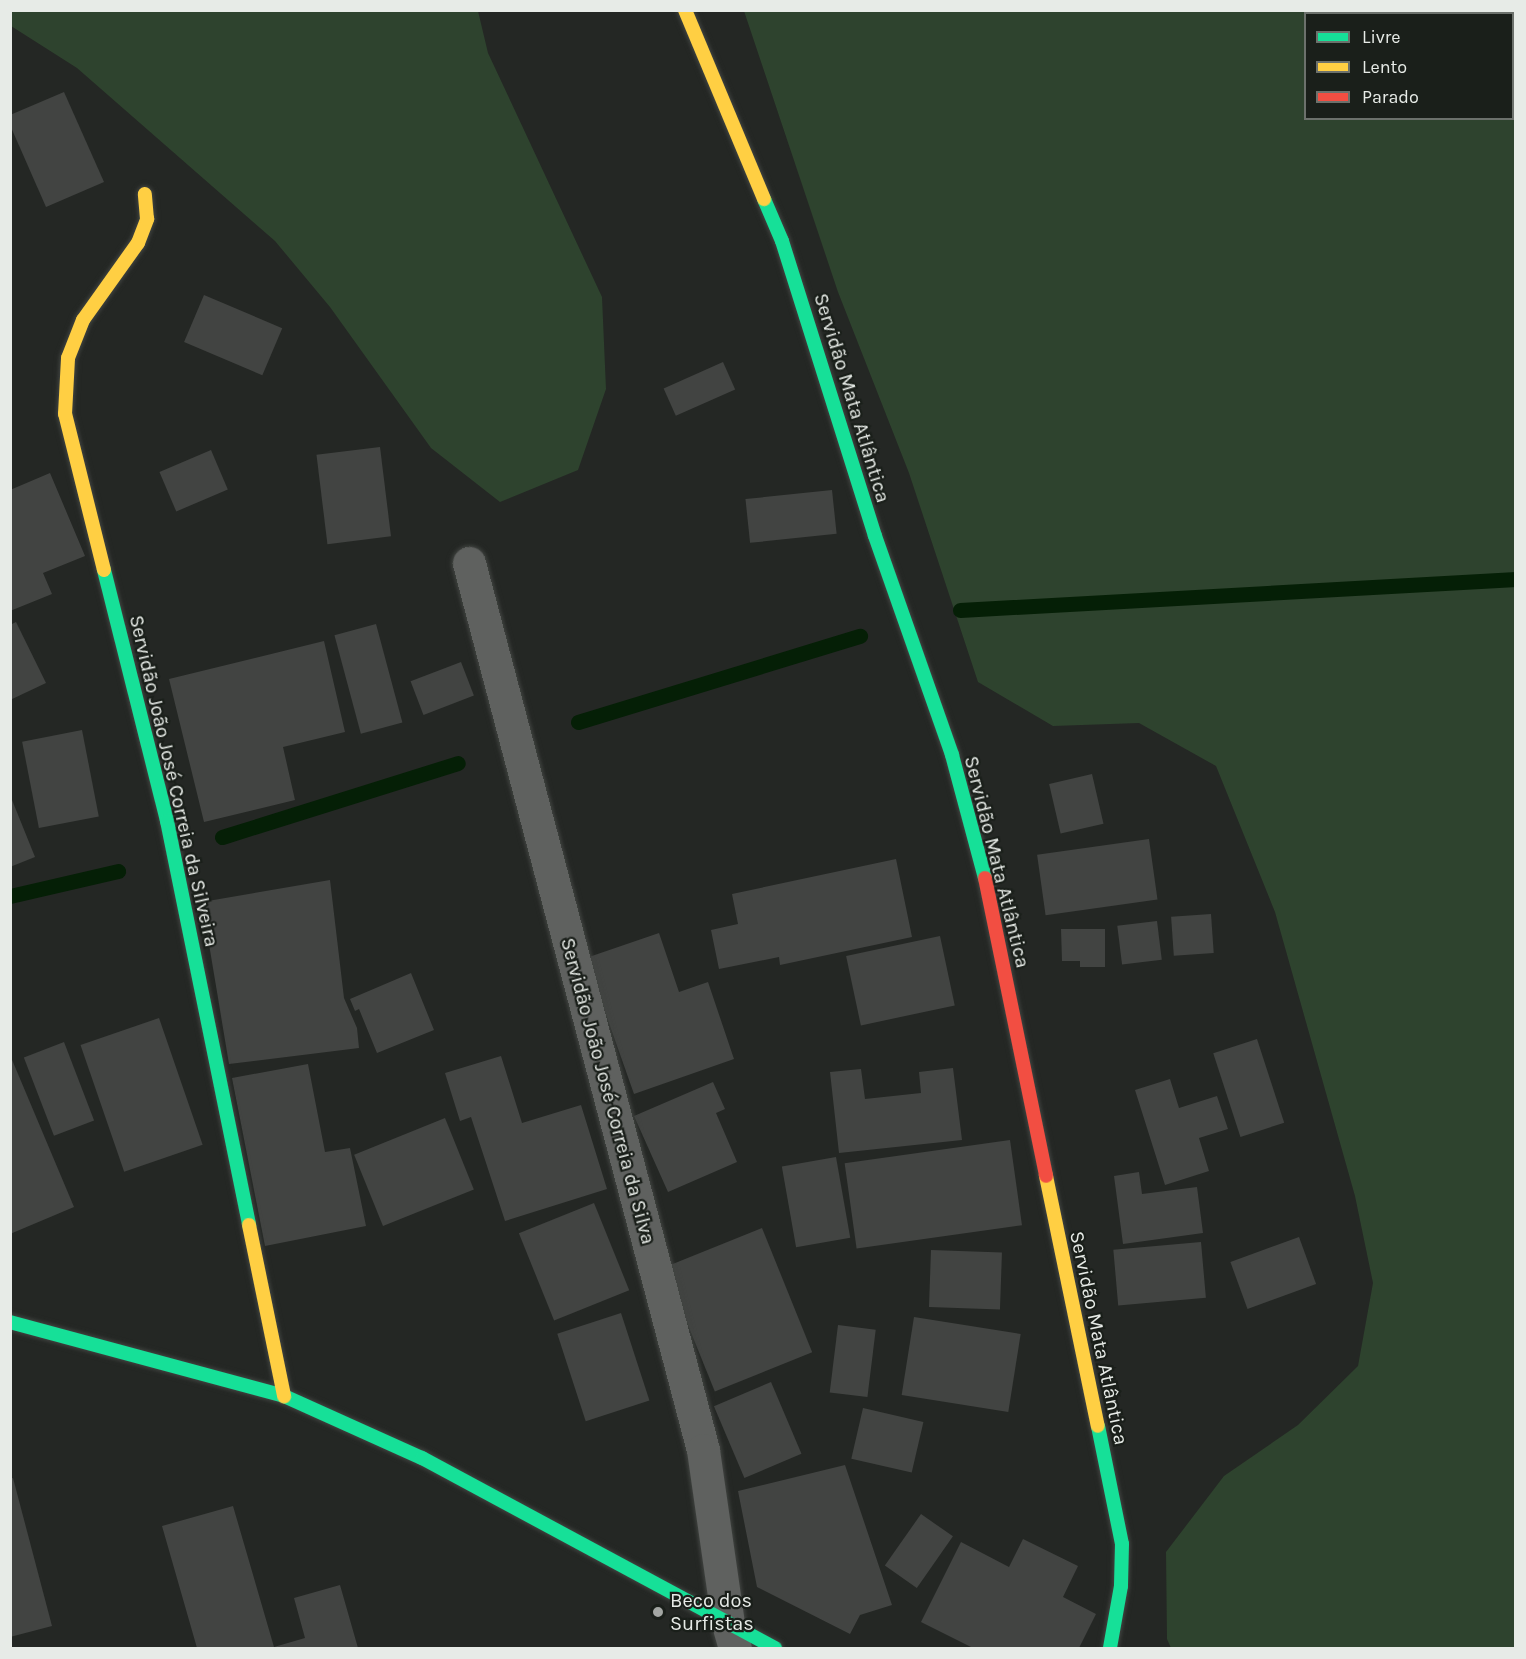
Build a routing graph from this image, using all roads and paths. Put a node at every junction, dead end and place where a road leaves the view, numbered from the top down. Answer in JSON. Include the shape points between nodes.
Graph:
{"nodes":[{"id":1,"x":686,"y":10,"type":"edge"},
{"id":2,"x":145,"y":194,"type":"dead end"},
{"id":3,"x":469,"y":563,"type":"dead end"},
{"id":4,"x":10,"y":1322,"type":"edge"},
{"id":5,"x":284,"y":1396,"type":"junction"},
{"id":6,"x":732,"y":1636,"type":"edge"},
{"id":7,"x":775,"y":1648,"type":"edge"},
{"id":8,"x":1110,"y":1648,"type":"edge"}],
"edges":[{"from":1,"to":8,"type":"street","name":"Servidão Mata Atlântica","via":[[782,242],[875,536],[952,755],[981,857],[1122,1544],[1121,1586]]},
{"from":2,"to":5,"type":"street","name":"Servidão João José Correia da Silveira","via":[[147,219],[138,243],[83,320],[68,358],[65,414],[167,821]]},
{"from":3,"to":6,"type":"street","name":"Servidão João José Correia da Silva","via":[[703,1450]]},
{"from":4,"to":5,"type":"street"},
{"from":5,"to":6,"type":"street","via":[[422,1458]]},
{"from":6,"to":7,"type":"street"}]}
